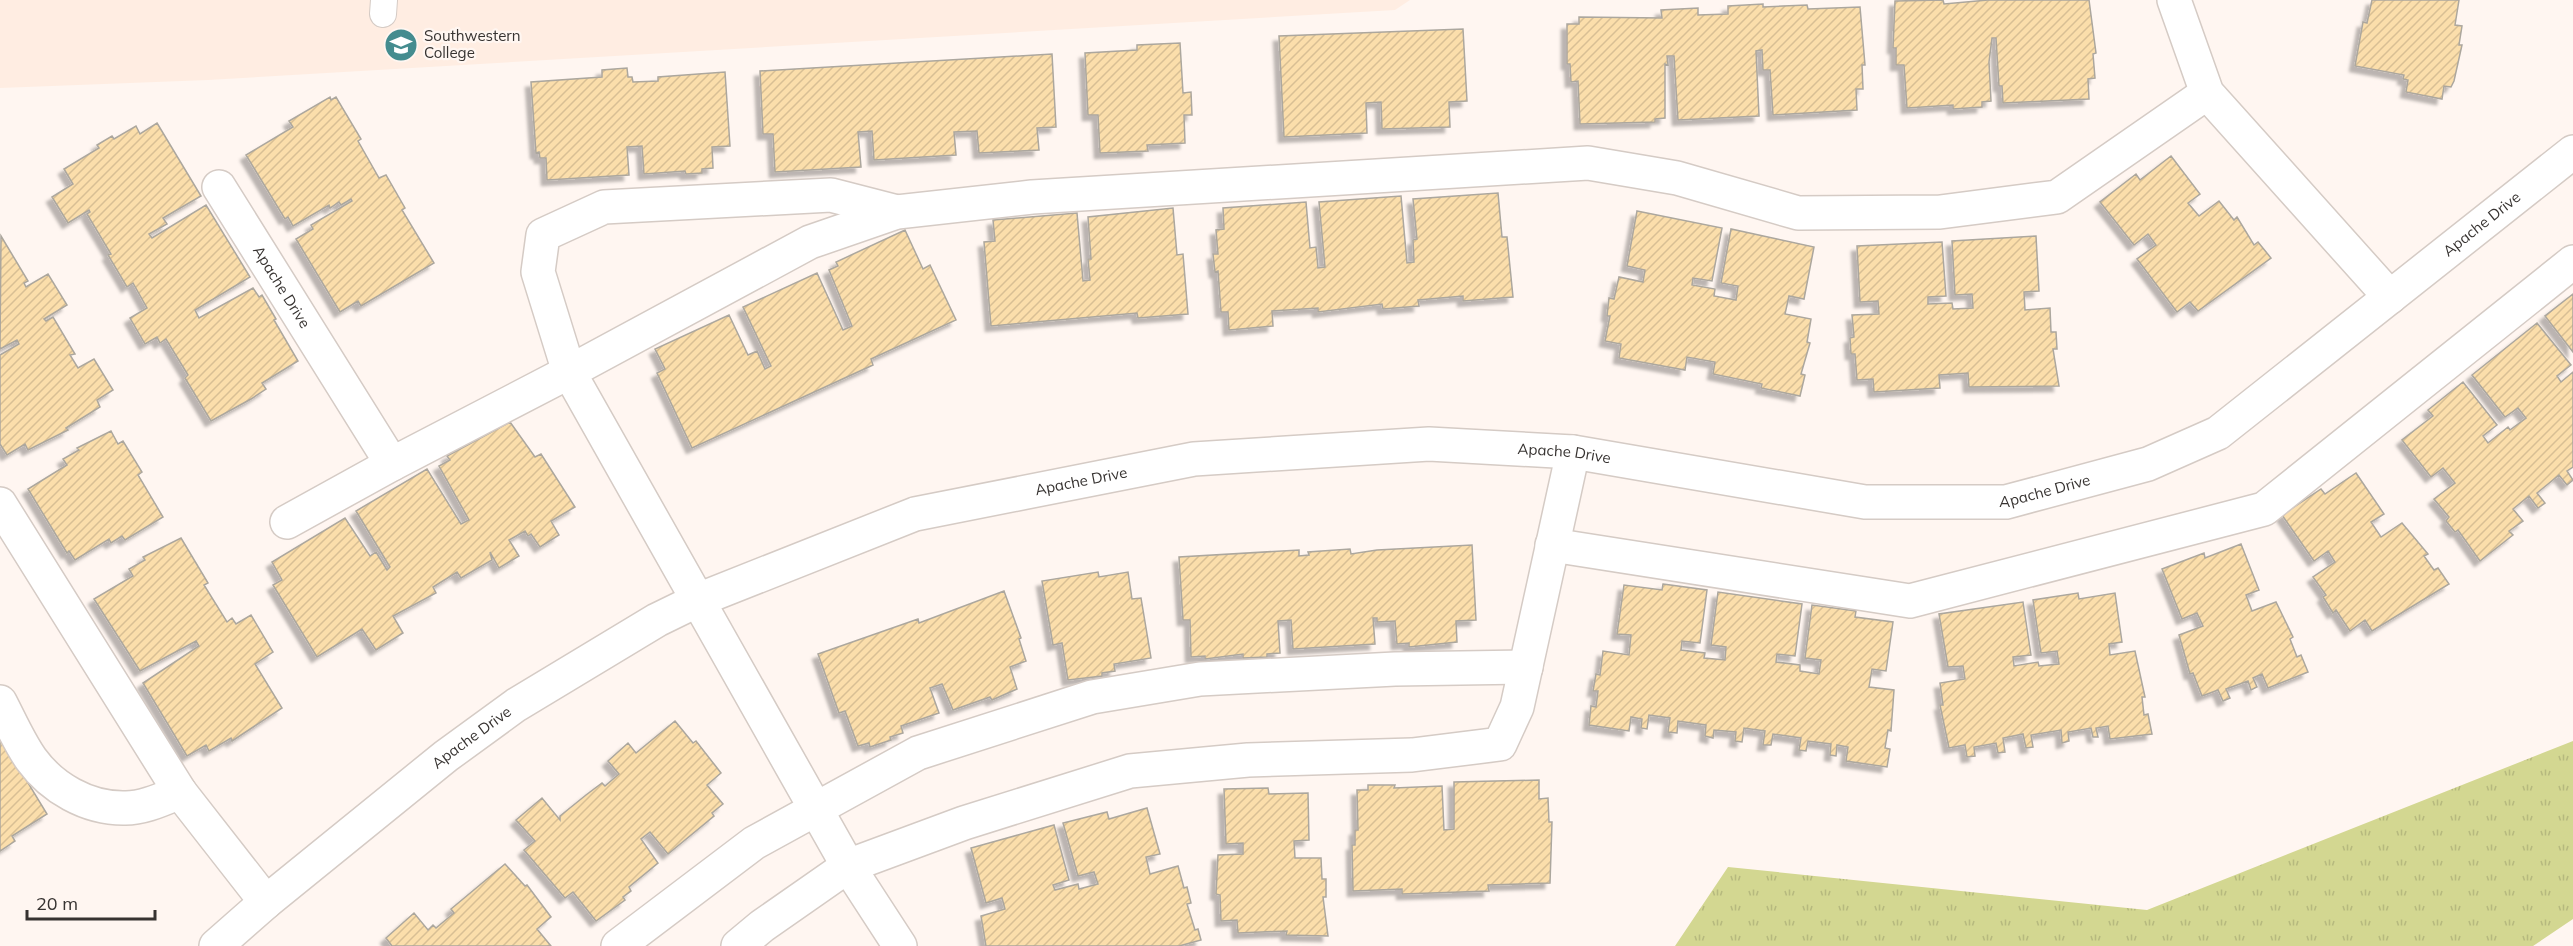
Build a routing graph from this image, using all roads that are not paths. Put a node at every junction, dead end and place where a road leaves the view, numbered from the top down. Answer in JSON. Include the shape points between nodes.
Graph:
{"nodes":[{"id":1,"x":2174,"y":0,"type":"edge"},
{"id":2,"x":2207,"y":93,"type":"junction"},
{"id":3,"x":2573,"y":152,"type":"edge"},
{"id":4,"x":219,"y":187,"type":"dead end"},
{"id":5,"x":897,"y":212,"type":"junction"},
{"id":6,"x":2573,"y":262,"type":"edge"},
{"id":7,"x":2390,"y":297,"type":"junction"},
{"id":8,"x":569,"y":372,"type":"junction"},
{"id":9,"x":1573,"y":452,"type":"junction"},
{"id":10,"x":392,"y":464,"type":"junction"},
{"id":11,"x":0,"y":504,"type":"edge"},
{"id":12,"x":287,"y":522,"type":"dead end"},
{"id":13,"x":1552,"y":545,"type":"junction"},
{"id":14,"x":698,"y":600,"type":"junction"},
{"id":15,"x":1526,"y":667,"type":"junction"},
{"id":16,"x":0,"y":702,"type":"edge"},
{"id":17,"x":180,"y":792,"type":"junction"},
{"id":18,"x":815,"y":809,"type":"junction"},
{"id":19,"x":848,"y":866,"type":"junction"},
{"id":20,"x":266,"y":902,"type":"junction"},
{"id":21,"x":216,"y":946,"type":"edge"},
{"id":22,"x":618,"y":946,"type":"edge"},
{"id":23,"x":738,"y":946,"type":"edge"},
{"id":24,"x":900,"y":946,"type":"edge"}],
"edges":[{"from":1,"to":2,"type":"street"},
{"from":2,"to":5,"type":"street","via":[[2057,197],[1940,213],[1798,213],[1677,178],[1588,163],[1032,197]]},
{"from":2,"to":7,"type":"street"},
{"from":3,"to":7,"type":"street","name":"Apache Drive"},
{"from":4,"to":10,"type":"street","name":"Apache Drive"},
{"from":5,"to":8,"type":"street","via":[[810,242]]},
{"from":5,"to":8,"type":"street","via":[[831,195],[604,207],[543,235],[538,272]]},
{"from":6,"to":13,"type":"street","via":[[2264,509],[1910,601]]},
{"from":7,"to":9,"type":"street","name":"Apache Drive","via":[[2218,433],[2148,464],[2007,502],[1865,502]]},
{"from":8,"to":10,"type":"street"},
{"from":8,"to":14,"type":"street"},
{"from":9,"to":13,"type":"street"},
{"from":9,"to":14,"type":"street","name":"Apache Drive","via":[[1429,444],[1194,459],[915,514]]},
{"from":10,"to":12,"type":"street"},
{"from":11,"to":17,"type":"street"},
{"from":13,"to":15,"type":"street"},
{"from":14,"to":18,"type":"street"},
{"from":14,"to":20,"type":"street","name":"Apache Drive","via":[[657,620],[516,705],[446,756]]},
{"from":15,"to":18,"type":"street","via":[[1200,679],[1092,697],[918,753]]},
{"from":15,"to":19,"type":"street","via":[[1517,707],[1500,744],[1412,755],[1248,760],[1130,771],[964,823]]},
{"from":16,"to":17,"type":"street","via":[[32,760],[62,790],[91,802],[123,808],[157,802]]},
{"from":17,"to":20,"type":"street"},
{"from":18,"to":19,"type":"street"},
{"from":18,"to":22,"type":"street","via":[[754,843]]},
{"from":19,"to":23,"type":"street"},
{"from":19,"to":24,"type":"street"},
{"from":20,"to":21,"type":"street","name":"Apache Drive"}]}
